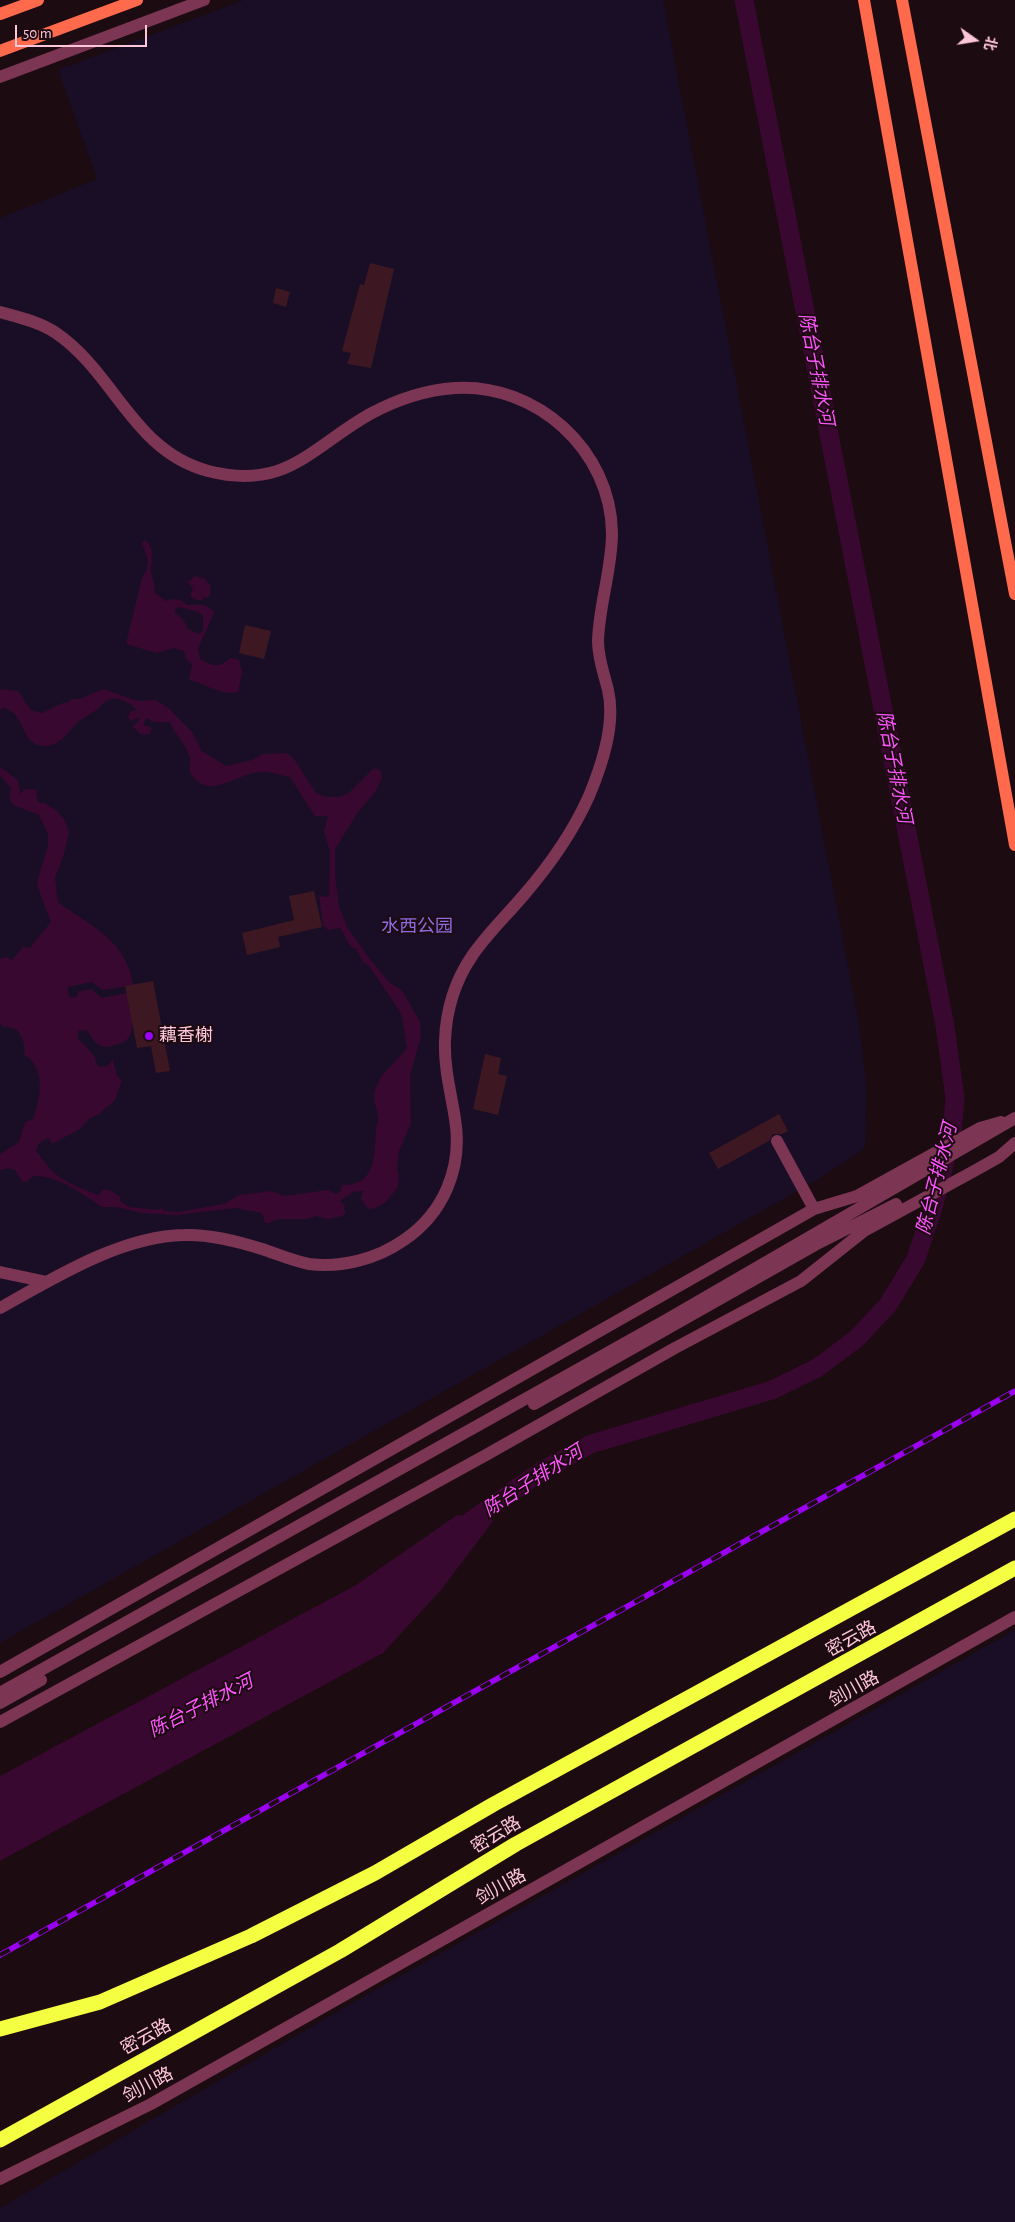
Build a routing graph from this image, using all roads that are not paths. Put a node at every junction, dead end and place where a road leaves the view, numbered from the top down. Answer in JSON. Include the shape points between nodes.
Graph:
{"nodes":[{"id":1,"x":38,"y":0,"type":"edge"},
{"id":2,"x":137,"y":0,"type":"edge"},
{"id":3,"x":204,"y":0,"type":"edge"},
{"id":4,"x":864,"y":0,"type":"edge"},
{"id":5,"x":902,"y":0,"type":"edge"},
{"id":6,"x":0,"y":14,"type":"edge"},
{"id":7,"x":0,"y":51,"type":"edge"},
{"id":8,"x":0,"y":77,"type":"edge"},
{"id":9,"x":0,"y":312,"type":"edge"},
{"id":10,"x":1015,"y":594,"type":"edge"},
{"id":11,"x":1015,"y":845,"type":"edge"},
{"id":12,"x":1015,"y":1118,"type":"edge"},
{"id":13,"x":776,"y":1141,"type":"dead end"},
{"id":14,"x":1015,"y":1142,"type":"edge"},
{"id":15,"x":890,"y":1184,"type":"junction"},
{"id":16,"x":814,"y":1209,"type":"junction"},
{"id":17,"x":887,"y":1214,"type":"junction"},
{"id":18,"x":0,"y":1272,"type":"edge"},
{"id":19,"x":47,"y":1282,"type":"junction"},
{"id":20,"x":0,"y":1308,"type":"edge"},
{"id":21,"x":1015,"y":1519,"type":"edge"},
{"id":22,"x":1015,"y":1568,"type":"edge"},
{"id":23,"x":1015,"y":1617,"type":"edge"},
{"id":24,"x":0,"y":1672,"type":"edge"},
{"id":25,"x":0,"y":1693,"type":"edge"},
{"id":26,"x":0,"y":1703,"type":"edge"},
{"id":27,"x":0,"y":1722,"type":"edge"},
{"id":28,"x":0,"y":2029,"type":"edge"},
{"id":29,"x":0,"y":2140,"type":"edge"},
{"id":30,"x":0,"y":2179,"type":"edge"}],
"edges":[{"from":1,"to":6,"type":"main road"},
{"from":2,"to":7,"type":"main road"},
{"from":3,"to":8,"type":"street"},
{"from":4,"to":11,"type":"main road"},
{"from":5,"to":10,"type":"main road"},
{"from":9,"to":19,"type":"street","via":[[59,335],[91,366],[152,441],[168,454],[197,467],[241,477],[268,473],[299,462],[366,416],[412,395],[460,388],[482,389],[528,402],[568,432],[594,465],[612,517],[598,651],[608,690],[610,726],[590,794],[574,826],[523,897],[467,962],[450,1000],[445,1058],[457,1144],[454,1172],[436,1209],[404,1240],[358,1261],[306,1263],[227,1239],[182,1235],[128,1245]]},
{"from":12,"to":15,"type":"street"},
{"from":13,"to":16,"type":"street"},
{"from":14,"to":17,"type":"street"},
{"from":15,"to":16,"type":"street"},
{"from":15,"to":25,"type":"street","via":[[642,1333]]},
{"from":16,"to":24,"type":"street"},
{"from":17,"to":26,"type":"street","via":[[815,1245]]},
{"from":17,"to":27,"type":"street","via":[[801,1281]]},
{"from":18,"to":19,"type":"street"},
{"from":19,"to":20,"type":"street"},
{"from":21,"to":28,"type":"highway","name":"密云路","via":[[494,1804],[375,1873],[251,1936],[100,2002]]},
{"from":22,"to":29,"type":"highway","name":"密云路","via":[[516,1844],[340,1951]]},
{"from":23,"to":30,"type":"street","name":"剑川路","via":[[151,2104]]}]}
